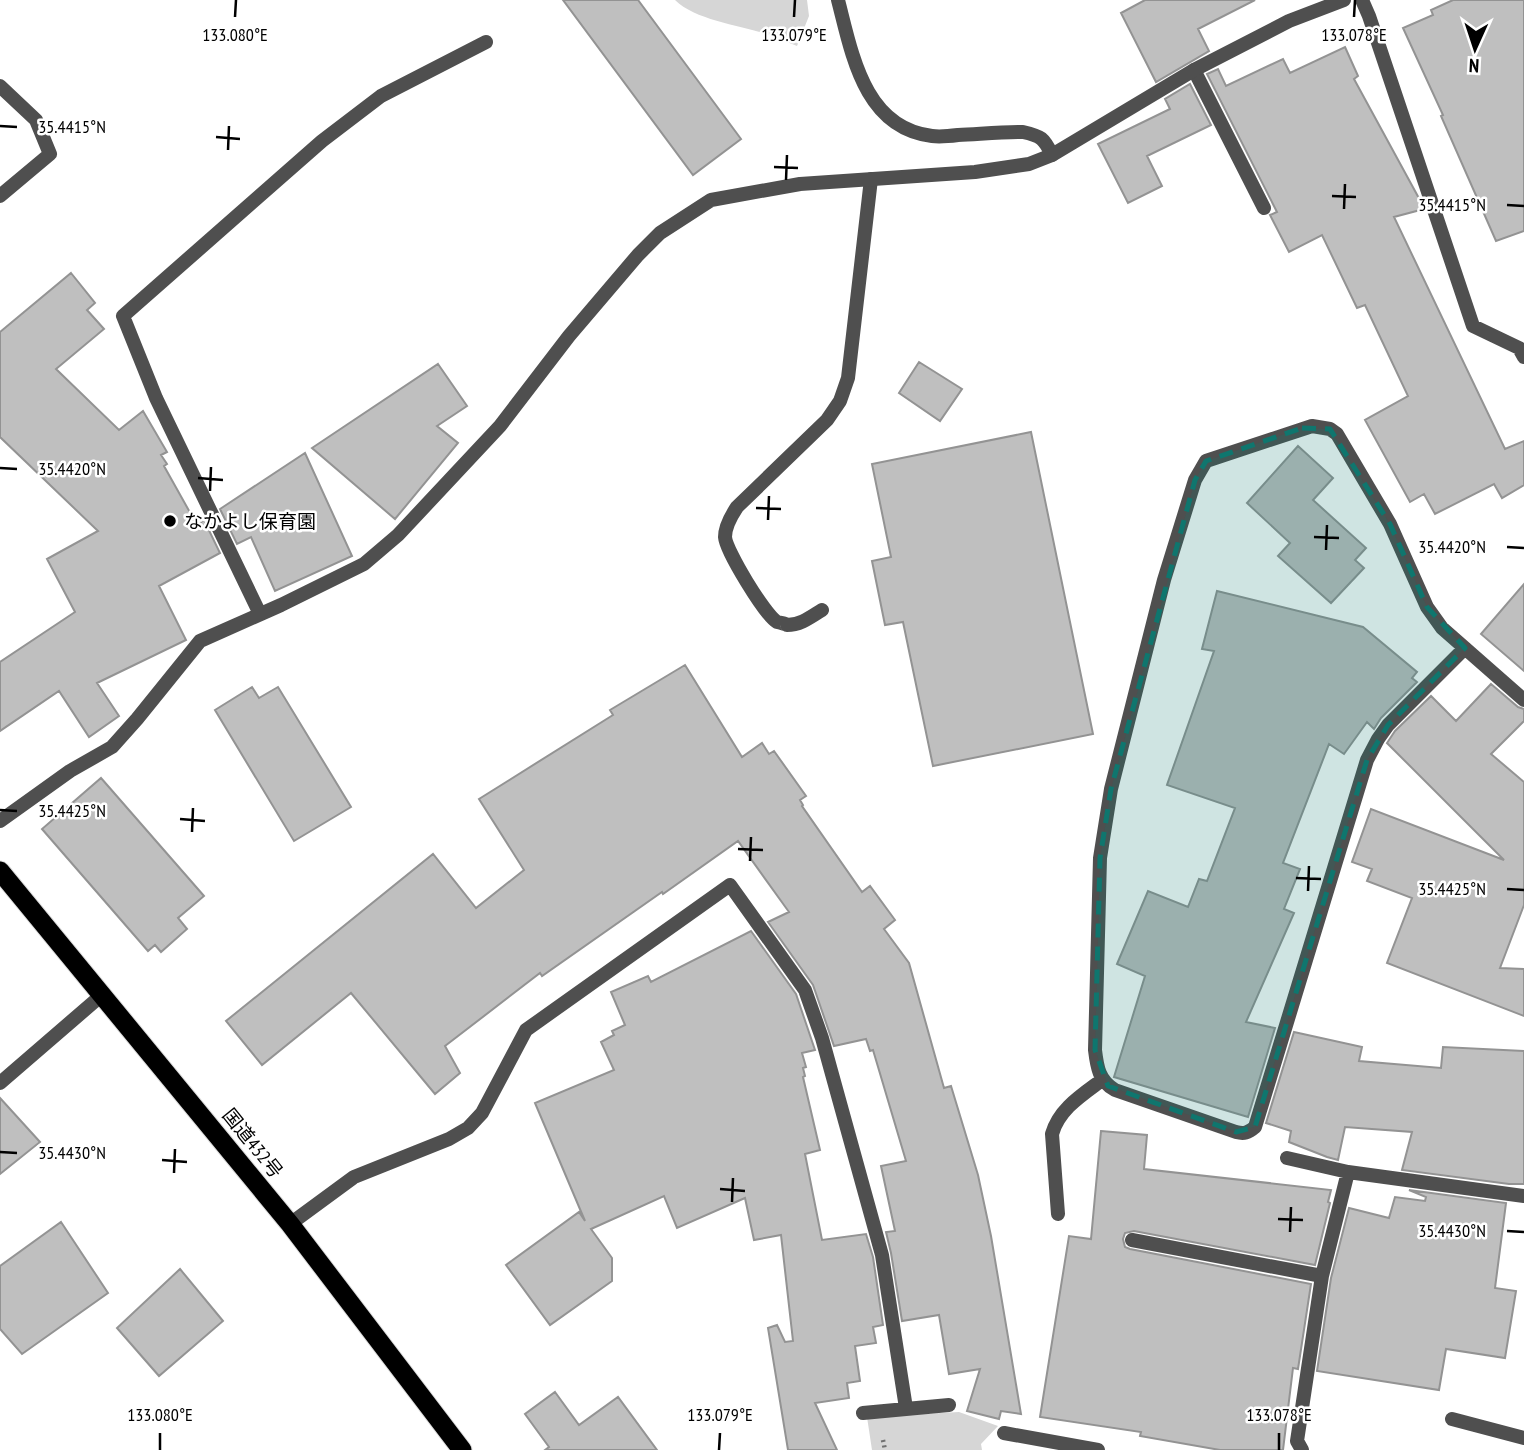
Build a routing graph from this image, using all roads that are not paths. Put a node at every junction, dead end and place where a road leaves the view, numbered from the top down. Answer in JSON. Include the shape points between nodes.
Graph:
{"nodes":[{"id":1,"x":838,"y":0,"type":"edge"},
{"id":2,"x":1344,"y":0,"type":"edge"},
{"id":3,"x":1362,"y":0,"type":"edge"},
{"id":4,"x":486,"y":41,"type":"dead end"},
{"id":5,"x":1194,"y":70,"type":"junction"},
{"id":6,"x":0,"y":86,"type":"edge"},
{"id":7,"x":1052,"y":155,"type":"junction"},
{"id":8,"x":871,"y":179,"type":"junction"},
{"id":9,"x":0,"y":196,"type":"edge"},
{"id":10,"x":1264,"y":208,"type":"dead end"},
{"id":11,"x":1524,"y":357,"type":"edge"},
{"id":12,"x":822,"y":610,"type":"dead end"},
{"id":13,"x":260,"y":614,"type":"junction"},
{"id":14,"x":1465,"y":648,"type":"junction"},
{"id":15,"x":1524,"y":700,"type":"edge"},
{"id":16,"x":0,"y":821,"type":"edge"},
{"id":17,"x":0,"y":871,"type":"edge"},
{"id":18,"x":103,"y":994,"type":"junction"},
{"id":19,"x":1102,"y":1080,"type":"junction"},
{"id":20,"x":0,"y":1083,"type":"edge"},
{"id":21,"x":1287,"y":1158,"type":"dead end"},
{"id":22,"x":1348,"y":1172,"type":"junction"},
{"id":23,"x":1524,"y":1196,"type":"edge"},
{"id":24,"x":1058,"y":1214,"type":"dead end"},
{"id":25,"x":290,"y":1224,"type":"junction"},
{"id":26,"x":1132,"y":1240,"type":"dead end"},
{"id":27,"x":1322,"y":1276,"type":"junction"},
{"id":28,"x":949,"y":1405,"type":"dead end"},
{"id":29,"x":906,"y":1408,"type":"junction"},
{"id":30,"x":863,"y":1413,"type":"dead end"},
{"id":31,"x":1452,"y":1419,"type":"dead end"},
{"id":32,"x":1004,"y":1433,"type":"dead end"},
{"id":33,"x":1524,"y":1438,"type":"edge"},
{"id":34,"x":462,"y":1450,"type":"edge"},
{"id":35,"x":1098,"y":1450,"type":"edge"},
{"id":36,"x":1302,"y":1450,"type":"edge"}],
"edges":[{"from":1,"to":7,"type":"street","via":[[867,90],[892,122],[933,136],[1023,132],[1045,141]]},
{"from":2,"to":5,"type":"street","via":[[1289,21]]},
{"from":3,"to":11,"type":"street","via":[[1473,326],[1519,348]]},
{"from":4,"to":13,"type":"street","via":[[381,96],[322,141],[123,317],[156,398]]},
{"from":5,"to":7,"type":"street"},
{"from":5,"to":10,"type":"street"},
{"from":6,"to":9,"type":"street","via":[[36,120],[50,154]]},
{"from":7,"to":8,"type":"street","via":[[1029,164],[975,172]]},
{"from":8,"to":12,"type":"street","via":[[848,378],[840,401],[827,420],[737,507],[725,537],[729,552],[777,622],[802,622]]},
{"from":8,"to":13,"type":"street","via":[[800,184],[711,200],[660,233],[569,337],[500,426],[398,535],[364,564]]},
{"from":13,"to":16,"type":"street","via":[[200,641],[112,747]]},
{"from":14,"to":15,"type":"street"},
{"from":14,"to":19,"type":"street","via":[[1388,725],[1367,760],[1255,1127],[1236,1132],[1115,1090]]},
{"from":14,"to":19,"type":"street","via":[[1427,607],[1390,524],[1337,434],[1330,429],[1302,428],[1206,461],[1195,480],[1164,580],[1111,789],[1100,858],[1095,1050]]},
{"from":17,"to":18,"type":"highway","name":"国道432号"},
{"from":18,"to":20,"type":"street"},
{"from":18,"to":25,"type":"highway","name":"国道432号"},
{"from":19,"to":24,"type":"street","via":[[1075,1101],[1056,1122],[1052,1134]]},
{"from":21,"to":22,"type":"street"},
{"from":22,"to":23,"type":"street"},
{"from":22,"to":27,"type":"street"},
{"from":25,"to":29,"type":"street","via":[[354,1177],[468,1128],[482,1113],[526,1030],[730,885],[805,990],[822,1038],[882,1255]]},
{"from":25,"to":34,"type":"highway","name":"国道432号"},
{"from":26,"to":27,"type":"street"},
{"from":27,"to":36,"type":"street","via":[[1297,1441]]},
{"from":28,"to":29,"type":"street"},
{"from":29,"to":30,"type":"street"},
{"from":31,"to":33,"type":"street"},
{"from":32,"to":35,"type":"street"}]}
